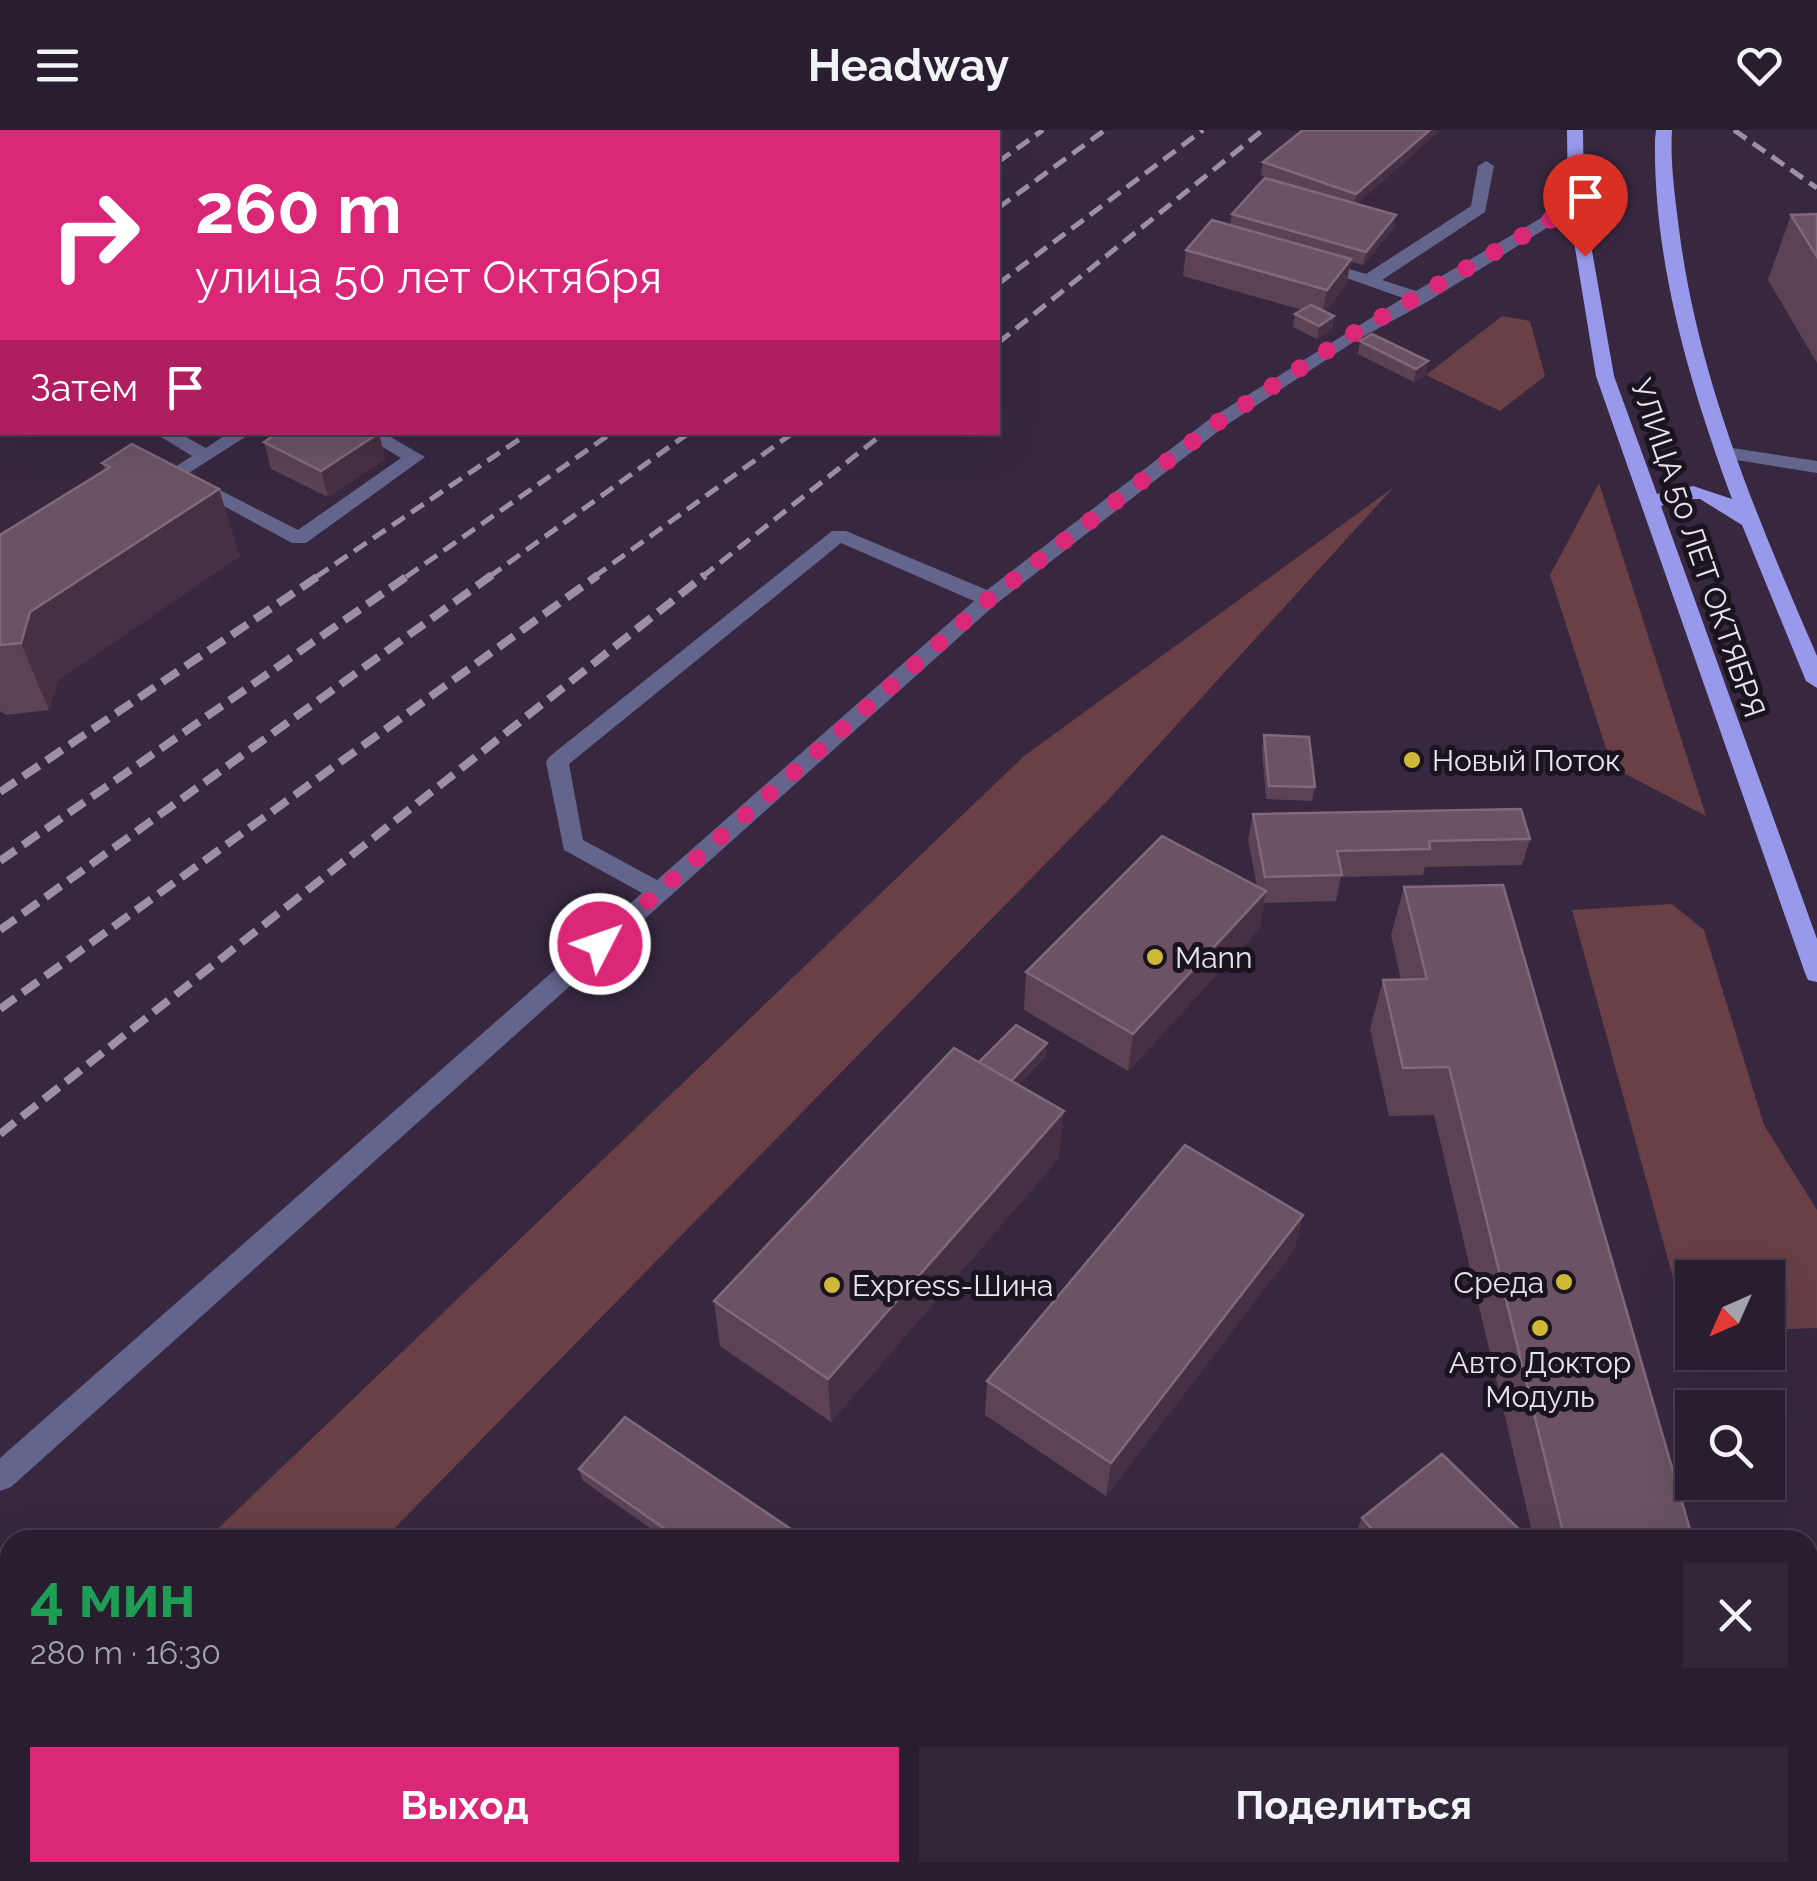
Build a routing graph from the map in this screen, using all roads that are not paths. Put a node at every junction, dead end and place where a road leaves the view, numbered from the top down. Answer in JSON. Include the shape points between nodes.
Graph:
{"nodes":[{"id":1,"x":1576,"y":130,"type":"edge"},
{"id":2,"x":1664,"y":130,"type":"edge"},
{"id":3,"x":1486,"y":166,"type":"dead end"},
{"id":4,"x":1576,"y":205,"type":"junction"},
{"id":5,"x":1302,"y":259,"type":"edge"},
{"id":6,"x":1368,"y":281,"type":"junction"},
{"id":7,"x":1421,"y":298,"type":"junction"},
{"id":8,"x":168,"y":435,"type":"edge"},
{"id":9,"x":239,"y":435,"type":"edge"},
{"id":10,"x":372,"y":435,"type":"edge"},
{"id":11,"x":1725,"y":453,"type":"junction"},
{"id":12,"x":206,"y":456,"type":"junction"},
{"id":13,"x":1817,"y":467,"type":"edge"},
{"id":14,"x":176,"y":475,"type":"junction"},
{"id":15,"x":134,"y":501,"type":"edge"},
{"id":16,"x":1652,"y":503,"type":"junction"},
{"id":17,"x":1749,"y":521,"type":"junction"},
{"id":18,"x":989,"y":599,"type":"junction"},
{"id":19,"x":1817,"y":681,"type":"edge"},
{"id":20,"x":659,"y":892,"type":"junction"},
{"id":21,"x":1817,"y":973,"type":"edge"},
{"id":22,"x":0,"y":1478,"type":"edge"}],
"edges":[{"from":1,"to":4,"type":"main road","name":"УЛИЦА 50 ЛЕТ ОКТЯБРЯ"},
{"from":2,"to":11,"type":"main road","name":"УЛИЦА 50 ЛЕТ ОКТЯБРЯ","via":[[1672,262]]},
{"from":3,"to":6,"type":"lane","via":[[1478,208]]},
{"from":4,"to":7,"type":"lane"},
{"from":4,"to":16,"type":"main road","name":"УЛИЦА 50 ЛЕТ ОКТЯБРЯ","via":[[1605,376]]},
{"from":5,"to":6,"type":"lane"},
{"from":6,"to":7,"type":"lane"},
{"from":7,"to":18,"type":"lane","via":[[1349,336],[1218,422]]},
{"from":8,"to":12,"type":"lane"},
{"from":9,"to":12,"type":"lane"},
{"from":10,"to":14,"type":"lane","via":[[415,457],[299,539]]},
{"from":11,"to":13,"type":"lane"},
{"from":11,"to":17,"type":"main road","name":"УЛИЦА 50 ЛЕТ ОКТЯБРЯ"},
{"from":12,"to":14,"type":"lane"},
{"from":14,"to":15,"type":"lane"},
{"from":16,"to":17,"type":"main road","via":[[1673,493],[1718,496]]},
{"from":16,"to":21,"type":"main road","name":"УЛИЦА 50 ЛЕТ ОКТЯБРЯ"},
{"from":17,"to":19,"type":"main road","name":"УЛИЦА 50 ЛЕТ ОКТЯБРЯ"},
{"from":18,"to":20,"type":"lane"},
{"from":18,"to":20,"type":"lane","via":[[839,535],[557,762],[572,844]]},
{"from":20,"to":22,"type":"lane"}]}
